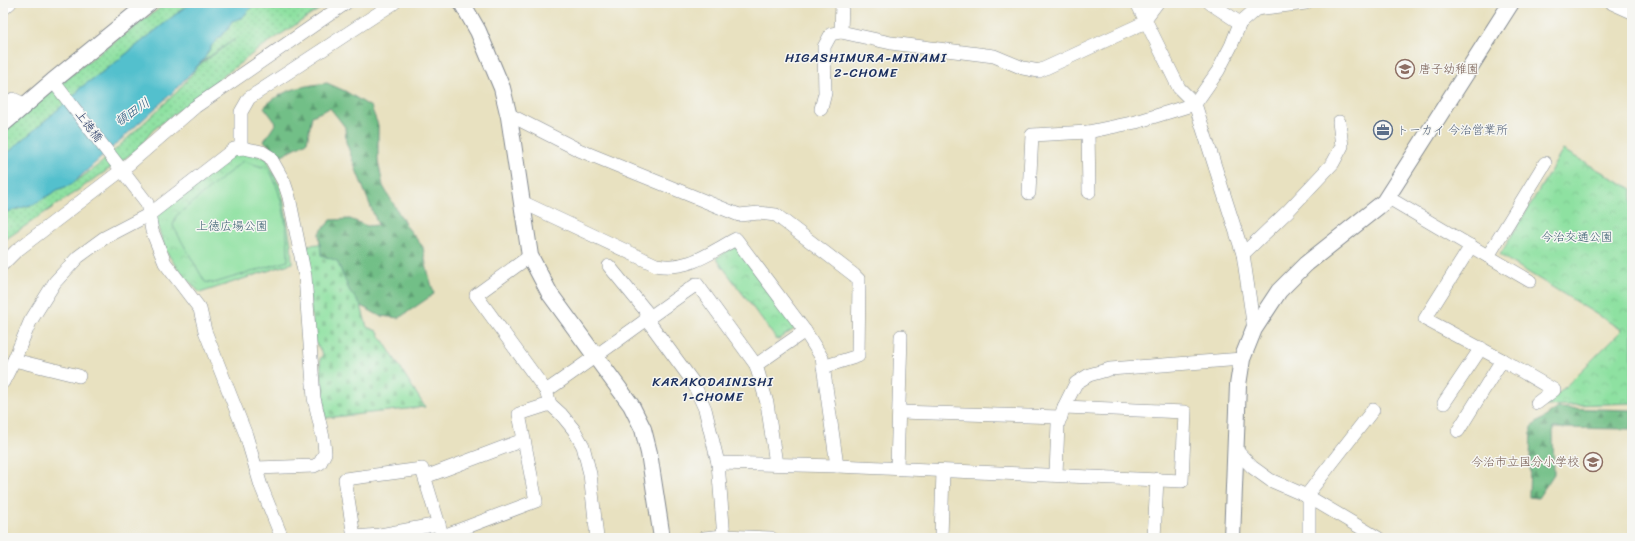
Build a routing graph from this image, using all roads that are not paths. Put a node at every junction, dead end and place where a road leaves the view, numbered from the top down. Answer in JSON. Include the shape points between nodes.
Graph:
{"nodes":[{"id":1,"x":10,"y":3,"type":"edge"},
{"id":2,"x":149,"y":3,"type":"edge"},
{"id":3,"x":346,"y":3,"type":"edge"},
{"id":4,"x":394,"y":3,"type":"edge"},
{"id":5,"x":462,"y":3,"type":"edge"},
{"id":6,"x":842,"y":3,"type":"edge"},
{"id":7,"x":1137,"y":3,"type":"edge"},
{"id":8,"x":1157,"y":3,"type":"edge"},
{"id":9,"x":1210,"y":3,"type":"edge"},
{"id":10,"x":1306,"y":3,"type":"edge"},
{"id":11,"x":1511,"y":3,"type":"edge"},
{"id":12,"x":1612,"y":3,"type":"edge"},
{"id":13,"x":3,"y":9,"type":"edge"},
{"id":14,"x":1632,"y":12,"type":"edge"},
{"id":15,"x":1145,"y":20,"type":"junction"},
{"id":16,"x":1240,"y":23,"type":"junction"},
{"id":17,"x":841,"y":32,"type":"junction"},
{"id":18,"x":58,"y":86,"type":"junction"},
{"id":19,"x":1195,"y":104,"type":"junction"},
{"id":20,"x":26,"y":105,"type":"junction"},
{"id":21,"x":3,"y":107,"type":"edge"},
{"id":22,"x":821,"y":109,"type":"dead end"},
{"id":23,"x":508,"y":114,"type":"junction"},
{"id":24,"x":1339,"y":122,"type":"dead end"},
{"id":25,"x":3,"y":124,"type":"edge"},
{"id":26,"x":1088,"y":132,"type":"junction"},
{"id":27,"x":241,"y":148,"type":"junction"},
{"id":28,"x":1546,"y":163,"type":"dead end"},
{"id":29,"x":119,"y":166,"type":"junction"},
{"id":30,"x":1089,"y":192,"type":"dead end"},
{"id":31,"x":1029,"y":193,"type":"dead end"},
{"id":32,"x":1387,"y":197,"type":"junction"},
{"id":33,"x":522,"y":202,"type":"junction"},
{"id":34,"x":150,"y":214,"type":"junction"},
{"id":35,"x":1472,"y":246,"type":"junction"},
{"id":36,"x":1244,"y":254,"type":"junction"},
{"id":37,"x":530,"y":256,"type":"junction"},
{"id":38,"x":1488,"y":256,"type":"junction"},
{"id":39,"x":3,"y":264,"type":"edge"},
{"id":40,"x":609,"y":266,"type":"dead end"},
{"id":41,"x":1530,"y":281,"type":"dead end"},
{"id":42,"x":648,"y":317,"type":"junction"},
{"id":43,"x":1254,"y":329,"type":"junction"},
{"id":44,"x":805,"y":331,"type":"junction"},
{"id":45,"x":901,"y":336,"type":"dead end"},
{"id":46,"x":1480,"y":348,"type":"junction"},
{"id":47,"x":597,"y":356,"type":"junction"},
{"id":48,"x":1242,"y":359,"type":"junction"},
{"id":49,"x":14,"y":360,"type":"junction"},
{"id":50,"x":1502,"y":360,"type":"junction"},
{"id":51,"x":756,"y":365,"type":"junction"},
{"id":52,"x":823,"y":367,"type":"junction"},
{"id":53,"x":79,"y":376,"type":"dead end"},
{"id":54,"x":3,"y":382,"type":"edge"},
{"id":55,"x":546,"y":391,"type":"junction"},
{"id":56,"x":1444,"y":403,"type":"dead end"},
{"id":57,"x":1537,"y":403,"type":"dead end"},
{"id":58,"x":550,"y":404,"type":"junction"},
{"id":59,"x":1373,"y":410,"type":"dead end"},
{"id":60,"x":899,"y":412,"type":"junction"},
{"id":61,"x":1062,"y":412,"type":"junction"},
{"id":62,"x":1458,"y":431,"type":"dead end"},
{"id":63,"x":523,"y":440,"type":"junction"},
{"id":64,"x":1237,"y":451,"type":"junction"},
{"id":65,"x":718,"y":463,"type":"junction"},
{"id":66,"x":776,"y":464,"type":"junction"},
{"id":67,"x":837,"y":466,"type":"junction"},
{"id":68,"x":256,"y":468,"type":"junction"},
{"id":69,"x":897,"y":468,"type":"junction"},
{"id":70,"x":942,"y":471,"type":"junction"},
{"id":71,"x":1056,"y":474,"type":"junction"},
{"id":72,"x":425,"y":477,"type":"junction"},
{"id":73,"x":1157,"y":479,"type":"junction"},
{"id":74,"x":1308,"y":497,"type":"junction"},
{"id":75,"x":442,"y":533,"type":"edge"},
{"id":76,"x":380,"y":536,"type":"edge"},
{"id":77,"x":724,"y":537,"type":"edge"},
{"id":78,"x":282,"y":538,"type":"edge"},
{"id":79,"x":596,"y":538,"type":"edge"},
{"id":80,"x":662,"y":538,"type":"edge"},
{"id":81,"x":704,"y":538,"type":"edge"},
{"id":82,"x":771,"y":538,"type":"edge"},
{"id":83,"x":941,"y":538,"type":"edge"},
{"id":84,"x":1154,"y":538,"type":"edge"},
{"id":85,"x":1232,"y":538,"type":"edge"},
{"id":86,"x":1309,"y":538,"type":"edge"},
{"id":87,"x":1378,"y":538,"type":"edge"}],
"edges":[{"from":1,"to":13,"type":"street"},
{"from":2,"to":18,"type":"street"},
{"from":3,"to":29,"type":"street","via":[[195,107]]},
{"from":4,"to":27,"type":"street","via":[[249,98],[241,112]]},
{"from":5,"to":23,"type":"street","via":[[491,59]]},
{"from":6,"to":17,"type":"street"},
{"from":7,"to":15,"type":"street"},
{"from":8,"to":15,"type":"street"},
{"from":9,"to":16,"type":"street"},
{"from":10,"to":16,"type":"street","via":[[1256,9]]},
{"from":11,"to":32,"type":"street"},
{"from":12,"to":14,"type":"street"},
{"from":15,"to":17,"type":"street","via":[[1038,71],[1023,68],[994,56],[891,43]]},
{"from":15,"to":19,"type":"street","via":[[1179,88]]},
{"from":16,"to":19,"type":"street","via":[[1218,71]]},
{"from":17,"to":22,"type":"street","via":[[831,34],[824,47],[825,93]]},
{"from":18,"to":20,"type":"street"},
{"from":18,"to":29,"type":"street","name":"上徳橋"},
{"from":19,"to":26,"type":"street","via":[[1136,122]]},
{"from":19,"to":36,"type":"street"},
{"from":20,"to":21,"type":"street","via":[[13,99]]},
{"from":20,"to":25,"type":"street"},
{"from":23,"to":33,"type":"street"},
{"from":23,"to":52,"type":"street","via":[[579,150],[739,215],[776,215],[854,275],[859,280],[858,356]]},
{"from":24,"to":36,"type":"street","via":[[1342,146],[1333,163]]},
{"from":26,"to":30,"type":"street"},
{"from":26,"to":31,"type":"street","via":[[1032,135]]},
{"from":27,"to":34,"type":"street","via":[[234,149]]},
{"from":27,"to":68,"type":"street","via":[[262,152],[270,157],[289,197],[305,276],[314,398],[325,454],[320,463],[314,466]]},
{"from":28,"to":38,"type":"street"},
{"from":29,"to":34,"type":"street","name":"上徳橋","via":[[146,203]]},
{"from":29,"to":39,"type":"street"},
{"from":32,"to":35,"type":"street"},
{"from":32,"to":43,"type":"street","via":[[1306,264],[1279,291]]},
{"from":33,"to":37,"type":"street"},
{"from":33,"to":44,"type":"street","via":[[656,265],[667,267],[692,262],[736,239]]},
{"from":34,"to":49,"type":"street","via":[[104,238],[73,262],[55,282],[30,322]]},
{"from":34,"to":68,"type":"street","name":"上徳橋","via":[[152,231],[165,263],[200,308],[205,331]]},
{"from":35,"to":38,"type":"street"},
{"from":35,"to":46,"type":"street","via":[[1425,319]]},
{"from":36,"to":43,"type":"street"},
{"from":37,"to":47,"type":"street","via":[[550,294]]},
{"from":37,"to":55,"type":"street","via":[[476,295]]},
{"from":38,"to":41,"type":"street"},
{"from":40,"to":42,"type":"street"},
{"from":42,"to":47,"type":"street"},
{"from":42,"to":51,"type":"street","via":[[697,284]]},
{"from":42,"to":65,"type":"street","via":[[693,382],[704,409]]},
{"from":43,"to":48,"type":"street"},
{"from":44,"to":51,"type":"street"},
{"from":44,"to":52,"type":"street","via":[[822,358]]},
{"from":45,"to":60,"type":"street"},
{"from":46,"to":50,"type":"street"},
{"from":46,"to":56,"type":"street"},
{"from":47,"to":55,"type":"street"},
{"from":47,"to":80,"type":"street","via":[[632,405],[643,429]]},
{"from":48,"to":61,"type":"street","via":[[1110,369],[1089,375],[1076,383]]},
{"from":48,"to":64,"type":"street","via":[[1238,385]]},
{"from":49,"to":53,"type":"street"},
{"from":49,"to":54,"type":"street"},
{"from":50,"to":57,"type":"street","via":[[1554,390]]},
{"from":50,"to":62,"type":"street"},
{"from":51,"to":66,"type":"street","via":[[767,403]]},
{"from":52,"to":67,"type":"street"},
{"from":55,"to":58,"type":"street"},
{"from":58,"to":63,"type":"street","via":[[519,414]]},
{"from":58,"to":79,"type":"street","via":[[574,430],[583,446],[590,474]]},
{"from":59,"to":74,"type":"street"},
{"from":60,"to":61,"type":"street"},
{"from":60,"to":69,"type":"street"},
{"from":61,"to":71,"type":"street","via":[[1058,424]]},
{"from":61,"to":73,"type":"street","via":[[1185,412],[1182,481]]},
{"from":63,"to":72,"type":"street"},
{"from":63,"to":75,"type":"street","via":[[536,502]]},
{"from":64,"to":74,"type":"street","via":[[1252,467],[1270,480]]},
{"from":64,"to":85,"type":"street"},
{"from":65,"to":66,"type":"street"},
{"from":65,"to":77,"type":"street"},
{"from":66,"to":67,"type":"street"},
{"from":67,"to":69,"type":"street"},
{"from":68,"to":78,"type":"street","name":"上徳橋"},
{"from":69,"to":70,"type":"street"},
{"from":70,"to":71,"type":"street"},
{"from":70,"to":83,"type":"street"},
{"from":71,"to":73,"type":"street"},
{"from":72,"to":75,"type":"street"},
{"from":72,"to":76,"type":"street","via":[[422,469],[345,479],[354,537]]},
{"from":73,"to":84,"type":"street"},
{"from":74,"to":86,"type":"street"},
{"from":74,"to":87,"type":"street"},
{"from":75,"to":76,"type":"street"},
{"from":77,"to":81,"type":"street"},
{"from":77,"to":82,"type":"street"}]}
